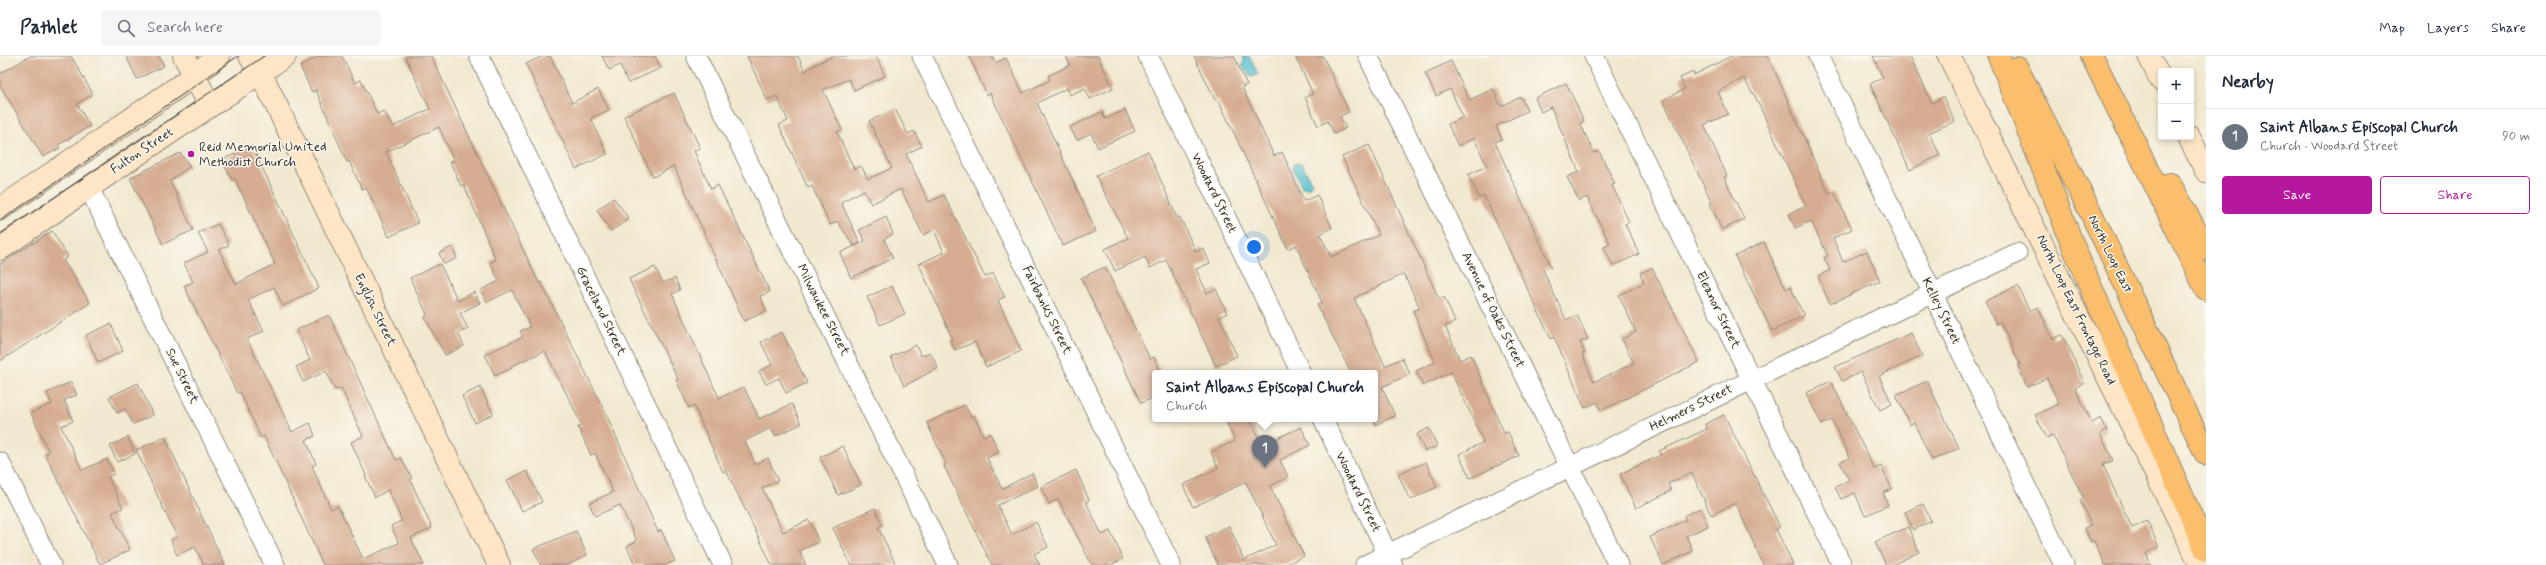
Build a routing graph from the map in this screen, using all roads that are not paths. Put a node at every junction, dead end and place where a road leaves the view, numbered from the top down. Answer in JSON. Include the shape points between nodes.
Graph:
{"nodes":[{"id":1,"x":184,"y":56,"type":"edge"},
{"id":2,"x":219,"y":56,"type":"edge"},
{"id":3,"x":286,"y":56,"type":"edge"},
{"id":4,"x":479,"y":56,"type":"edge"},
{"id":5,"x":696,"y":56,"type":"edge"},
{"id":6,"x":922,"y":56,"type":"edge"},
{"id":7,"x":1148,"y":56,"type":"edge"},
{"id":8,"x":1368,"y":56,"type":"edge"},
{"id":9,"x":1594,"y":56,"type":"edge"},
{"id":10,"x":1818,"y":56,"type":"edge"},
{"id":11,"x":1949,"y":56,"type":"edge"},
{"id":12,"x":1999,"y":56,"type":"edge"},
{"id":13,"x":2011,"y":56,"type":"edge"},
{"id":14,"x":2092,"y":56,"type":"edge"},
{"id":15,"x":2098,"y":56,"type":"edge"},
{"id":16,"x":2149,"y":56,"type":"edge"},
{"id":17,"x":255,"y":65,"type":"edge"},
{"id":18,"x":2158,"y":74,"type":"edge"},
{"id":19,"x":194,"y":76,"type":"junction"},
{"id":20,"x":210,"y":106,"type":"junction"},
{"id":21,"x":2191,"y":140,"type":"edge"},
{"id":22,"x":2204,"y":162,"type":"edge"},
{"id":23,"x":89,"y":188,"type":"junction"},
{"id":24,"x":0,"y":208,"type":"edge"},
{"id":25,"x":0,"y":248,"type":"edge"},
{"id":26,"x":2206,"y":249,"type":"edge"},
{"id":27,"x":2017,"y":253,"type":"dead end"},
{"id":28,"x":2206,"y":289,"type":"edge"},
{"id":29,"x":1932,"y":293,"type":"junction"},
{"id":30,"x":1300,"y":370,"type":"edge"},
{"id":31,"x":1751,"y":379,"type":"junction"},
{"id":32,"x":1324,"y":422,"type":"edge"},
{"id":33,"x":2206,"y":454,"type":"edge"},
{"id":34,"x":0,"y":462,"type":"edge"},
{"id":35,"x":1570,"y":467,"type":"junction"},
{"id":36,"x":2206,"y":550,"type":"edge"},
{"id":37,"x":1390,"y":559,"type":"edge"},
{"id":38,"x":51,"y":565,"type":"edge"},
{"id":39,"x":274,"y":565,"type":"edge"},
{"id":40,"x":499,"y":565,"type":"edge"},
{"id":41,"x":723,"y":565,"type":"edge"},
{"id":42,"x":948,"y":565,"type":"edge"},
{"id":43,"x":1171,"y":565,"type":"edge"},
{"id":44,"x":1365,"y":565,"type":"edge"},
{"id":45,"x":1618,"y":565,"type":"edge"},
{"id":46,"x":1842,"y":565,"type":"edge"},
{"id":47,"x":2064,"y":565,"type":"edge"},
{"id":48,"x":2201,"y":565,"type":"edge"}],
"edges":[{"from":1,"to":19,"type":"main road"},
{"from":2,"to":19,"type":"main road"},
{"from":3,"to":17,"type":"main road","name":"Fulton Street"},
{"from":4,"to":41,"type":"street","name":"Graceland Street"},
{"from":5,"to":42,"type":"street","name":"Milwaukee Street"},
{"from":6,"to":43,"type":"street","name":"Fairbanks Street"},
{"from":7,"to":30,"type":"street","name":"Woodard Street"},
{"from":8,"to":35,"type":"street","name":"Avenue of Oaks Street"},
{"from":9,"to":31,"type":"street","name":"Eleanor Street"},
{"from":10,"to":29,"type":"street","name":"Kelley Street"},
{"from":11,"to":48,"type":"main road","name":"North Loop East Frontage Road"},
{"from":12,"to":36,"type":"highway","via":[[2076,254]]},
{"from":13,"to":33,"type":"highway","name":"North Loop East","via":[[2093,218]]},
{"from":14,"to":28,"type":"highway"},
{"from":15,"to":26,"type":"highway"},
{"from":16,"to":18,"type":"main road"},
{"from":17,"to":20,"type":"main road","name":"Fulton Street"},
{"from":17,"to":40,"type":"main road","name":"English Street"},
{"from":19,"to":20,"type":"main road"},
{"from":19,"to":24,"type":"main road"},
{"from":20,"to":23,"type":"main road","name":"Fulton Street"},
{"from":21,"to":22,"type":"main road"},
{"from":23,"to":25,"type":"main road","name":"Fulton Street"},
{"from":23,"to":39,"type":"street","name":"Sue Street"},
{"from":27,"to":29,"type":"street","name":"Helmers Street"},
{"from":29,"to":31,"type":"street","name":"Helmers Street"},
{"from":29,"to":47,"type":"street","name":"Kelley Street"},
{"from":31,"to":35,"type":"street","name":"Helmers Street"},
{"from":31,"to":46,"type":"street","name":"Eleanor Street"},
{"from":32,"to":37,"type":"street","name":"Woodard Street"},
{"from":34,"to":38,"type":"street"},
{"from":35,"to":37,"type":"street","name":"Helmers Street"},
{"from":35,"to":45,"type":"street","name":"Avenue of Oaks Street"},
{"from":37,"to":44,"type":"street","name":"Helmers Street"}]}
